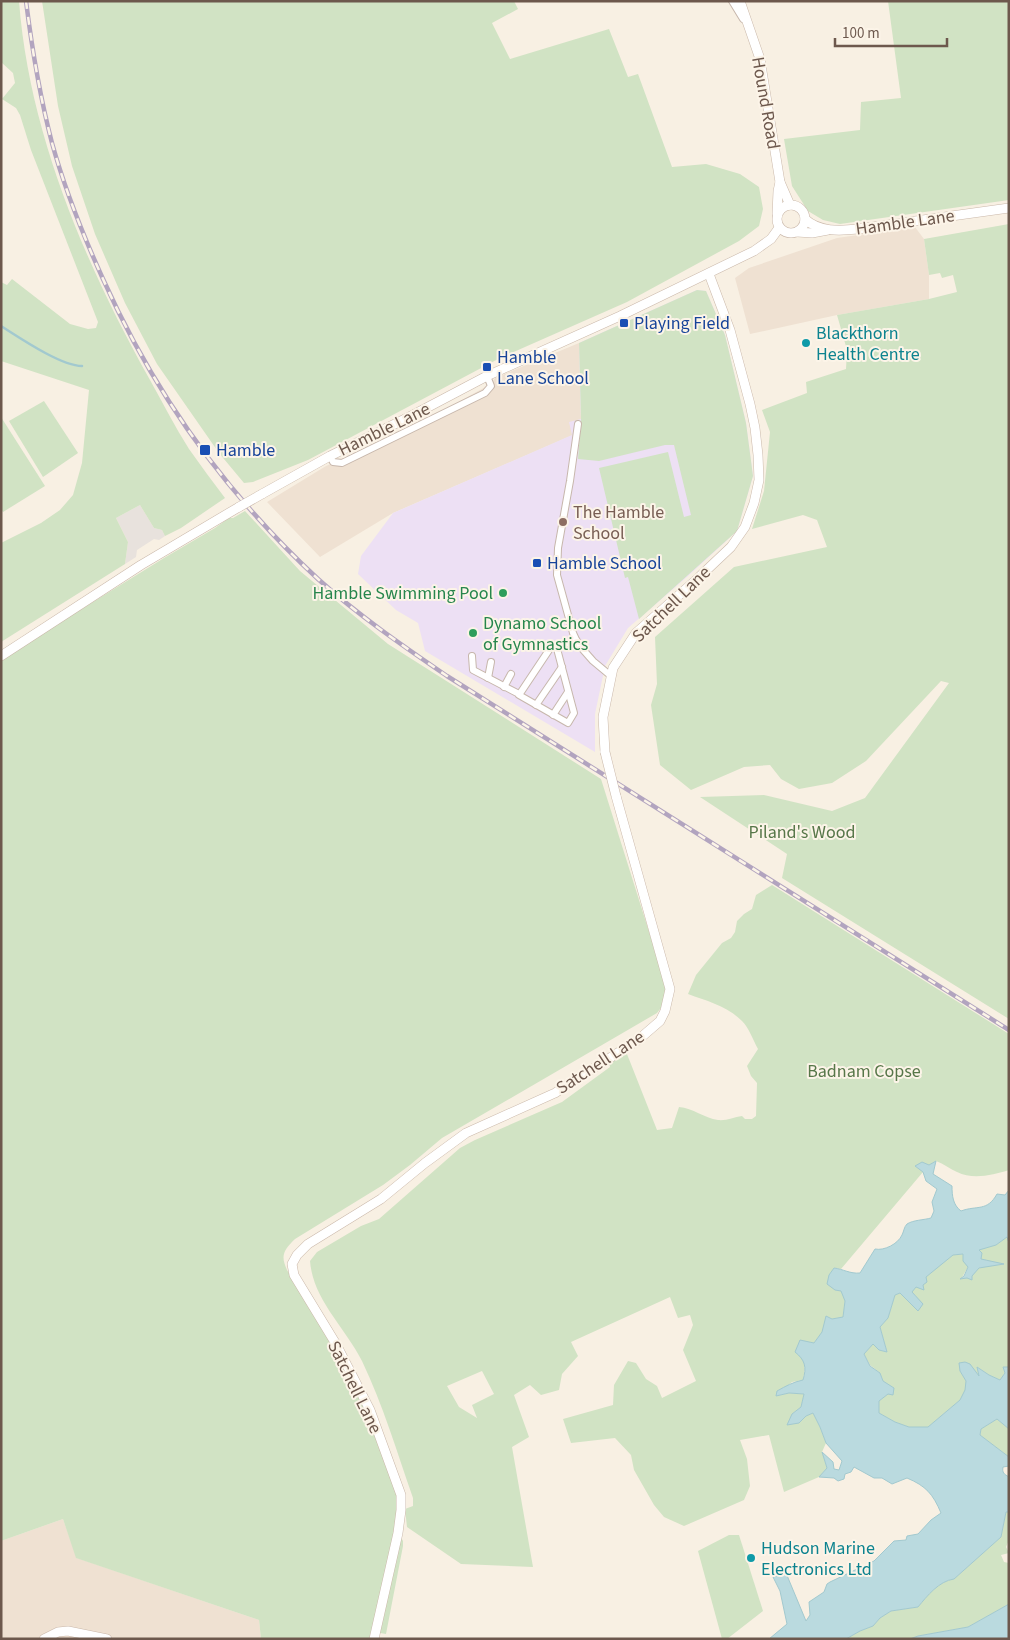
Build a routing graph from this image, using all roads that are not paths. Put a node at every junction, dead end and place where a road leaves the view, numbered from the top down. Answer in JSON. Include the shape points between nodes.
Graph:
{"nodes":[{"id":1,"x":732,"y":1,"type":"edge"},
{"id":2,"x":740,"y":1,"type":"edge"},
{"id":3,"x":750,"y":31,"type":"junction"},
{"id":4,"x":780,"y":182,"type":"junction"},
{"id":5,"x":790,"y":205,"type":"junction"},
{"id":6,"x":1009,"y":208,"type":"edge"},
{"id":7,"x":778,"y":214,"type":"junction"},
{"id":8,"x":805,"y":219,"type":"junction"},
{"id":9,"x":780,"y":228,"type":"junction"},
{"id":10,"x":829,"y":230,"type":"junction"},
{"id":11,"x":796,"y":232,"type":"junction"},
{"id":12,"x":709,"y":274,"type":"junction"},
{"id":13,"x":487,"y":376,"type":"junction"},
{"id":14,"x":578,"y":424,"type":"dead end"},
{"id":15,"x":330,"y":456,"type":"junction"},
{"id":16,"x":577,"y":641,"type":"junction"},
{"id":17,"x":556,"y":646,"type":"junction"},
{"id":18,"x":1,"y":656,"type":"edge"},
{"id":19,"x":472,"y":656,"type":"dead end"},
{"id":20,"x":491,"y":662,"type":"dead end"},
{"id":21,"x":562,"y":667,"type":"junction"},
{"id":22,"x":511,"y":674,"type":"dead end"},
{"id":23,"x":612,"y":676,"type":"junction"},
{"id":24,"x":488,"y":678,"type":"junction"},
{"id":25,"x":504,"y":687,"type":"junction"},
{"id":26,"x":568,"y":692,"type":"junction"},
{"id":27,"x":519,"y":694,"type":"junction"},
{"id":28,"x":536,"y":705,"type":"junction"},
{"id":29,"x":553,"y":715,"type":"junction"},
{"id":30,"x":44,"y":1639,"type":"edge"},
{"id":31,"x":107,"y":1639,"type":"edge"},
{"id":32,"x":374,"y":1639,"type":"edge"}],
"edges":[{"from":1,"to":3,"type":"street"},
{"from":2,"to":3,"type":"street","name":"Hound Road"},
{"from":3,"to":4,"type":"street","name":"Hound Road","via":[[760,59]]},
{"from":4,"to":5,"type":"street","name":"Hound Road"},
{"from":4,"to":7,"type":"street"},
{"from":5,"to":7,"type":"street","via":[[784,206]]},
{"from":5,"to":8,"type":"street","via":[[801,209]]},
{"from":6,"to":10,"type":"street","name":"Hamble Lane","via":[[858,229]]},
{"from":7,"to":9,"type":"street"},
{"from":8,"to":10,"type":"street","name":"Hamble Lane"},
{"from":8,"to":11,"type":"street","via":[[804,226]]},
{"from":9,"to":11,"type":"street","via":[[789,234]]},
{"from":9,"to":12,"type":"street","name":"Hamble Lane","via":[[754,251]]},
{"from":10,"to":11,"type":"street","via":[[812,234]]},
{"from":12,"to":13,"type":"street","name":"Hamble Lane"},
{"from":12,"to":23,"type":"street","name":"Satchell Lane","via":[[730,330],[756,428],[759,480],[754,503],[745,527],[731,547],[636,633],[613,668]]},
{"from":13,"to":15,"type":"street","name":"Hamble Lane"},
{"from":13,"to":15,"type":"street","via":[[491,386],[485,393],[342,463],[333,462]]},
{"from":14,"to":16,"type":"street","via":[[558,548],[557,575]]},
{"from":15,"to":18,"type":"street","name":"Hamble Lane","bridge":true,"via":[[140,565]]},
{"from":16,"to":17,"type":"street"},
{"from":16,"to":23,"type":"street","via":[[593,661]]},
{"from":17,"to":21,"type":"street"},
{"from":17,"to":27,"type":"street","via":[[551,647]]},
{"from":19,"to":24,"type":"street","via":[[473,670]]},
{"from":20,"to":24,"type":"street"},
{"from":21,"to":26,"type":"street"},
{"from":21,"to":28,"type":"street"},
{"from":22,"to":25,"type":"street"},
{"from":23,"to":32,"type":"street","name":"Satchell Lane","bridge":true,"via":[[603,716],[605,752],[670,989],[660,1021],[638,1040],[554,1092],[466,1133],[381,1199],[308,1244],[292,1264],[294,1275],[336,1344],[370,1410],[401,1495],[399,1530]]},
{"from":24,"to":25,"type":"street"},
{"from":25,"to":27,"type":"street"},
{"from":26,"to":29,"type":"street"},
{"from":26,"to":29,"type":"street","via":[[574,713],[568,723]]},
{"from":27,"to":28,"type":"street"},
{"from":28,"to":29,"type":"street"},
{"from":30,"to":31,"type":"street","via":[[68,1631]]}]}
